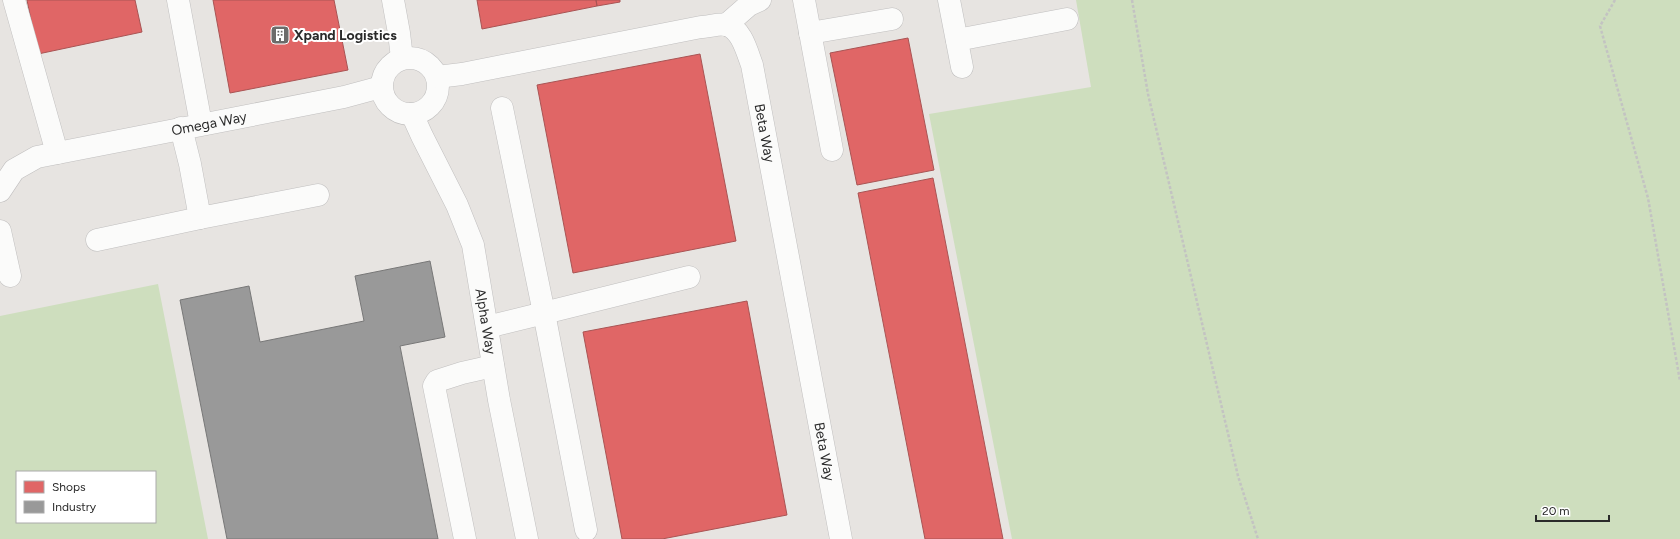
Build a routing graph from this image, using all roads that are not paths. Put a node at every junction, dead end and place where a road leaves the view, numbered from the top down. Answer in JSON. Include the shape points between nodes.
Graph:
{"nodes":[{"id":1,"x":14,"y":0,"type":"edge"},
{"id":2,"x":178,"y":0,"type":"edge"},
{"id":3,"x":393,"y":0,"type":"edge"},
{"id":4,"x":760,"y":0,"type":"edge"},
{"id":5,"x":804,"y":0,"type":"edge"},
{"id":6,"x":949,"y":0,"type":"edge"},
{"id":7,"x":892,"y":19,"type":"dead end"},
{"id":8,"x":1067,"y":19,"type":"dead end"},
{"id":9,"x":726,"y":25,"type":"junction"},
{"id":10,"x":810,"y":33,"type":"junction"},
{"id":11,"x":957,"y":40,"type":"junction"},
{"id":12,"x":402,"y":58,"type":"junction"},
{"id":13,"x":962,"y":67,"type":"dead end"},
{"id":14,"x":437,"y":77,"type":"junction"},
{"id":15,"x":381,"y":87,"type":"junction"},
{"id":16,"x":502,"y":108,"type":"dead end"},
{"id":17,"x":412,"y":114,"type":"junction"},
{"id":18,"x":191,"y":126,"type":"junction"},
{"id":19,"x":832,"y":150,"type":"dead end"},
{"id":20,"x":47,"y":155,"type":"junction"},
{"id":21,"x":0,"y":191,"type":"edge"},
{"id":22,"x":318,"y":195,"type":"dead end"},
{"id":23,"x":200,"y":218,"type":"junction"},
{"id":24,"x":0,"y":231,"type":"edge"},
{"id":25,"x":97,"y":240,"type":"dead end"},
{"id":26,"x":10,"y":276,"type":"dead end"},
{"id":27,"x":689,"y":277,"type":"dead end"},
{"id":28,"x":544,"y":313,"type":"junction"},
{"id":29,"x":487,"y":327,"type":"junction"},
{"id":30,"x":493,"y":366,"type":"junction"},
{"id":31,"x":586,"y":530,"type":"dead end"},
{"id":32,"x":465,"y":539,"type":"edge"},
{"id":33,"x":527,"y":539,"type":"edge"},
{"id":34,"x":841,"y":539,"type":"edge"}],
"edges":[{"from":1,"to":20,"type":"street"},
{"from":2,"to":18,"type":"street"},
{"from":3,"to":12,"type":"street"},
{"from":4,"to":9,"type":"street","via":[[749,5]]},
{"from":5,"to":10,"type":"street"},
{"from":6,"to":11,"type":"street"},
{"from":7,"to":10,"type":"street"},
{"from":8,"to":11,"type":"street"},
{"from":9,"to":14,"type":"street","via":[[701,27]]},
{"from":9,"to":34,"type":"street","name":"Beta Way","via":[[734,30],[744,43],[752,65]]},
{"from":10,"to":19,"type":"street"},
{"from":11,"to":13,"type":"street"},
{"from":12,"to":14,"type":"street","via":[[418,59],[427,63]]},
{"from":12,"to":15,"type":"street","via":[[388,68],[383,75]]},
{"from":14,"to":17,"type":"street","via":[[436,96],[430,105]]},
{"from":15,"to":17,"type":"street","via":[[391,107],[401,113]]},
{"from":15,"to":18,"type":"street","name":"Omega Way","via":[[344,97]]},
{"from":16,"to":28,"type":"street"},
{"from":17,"to":29,"type":"street","name":"Alpha Way","via":[[457,205],[473,245]]},
{"from":18,"to":20,"type":"street","name":"Omega Way"},
{"from":18,"to":23,"type":"street","via":[[190,164]]},
{"from":20,"to":21,"type":"street","name":"Omega Way","via":[[14,170]]},
{"from":22,"to":23,"type":"street"},
{"from":23,"to":25,"type":"street"},
{"from":24,"to":26,"type":"street"},
{"from":27,"to":28,"type":"street"},
{"from":28,"to":29,"type":"street"},
{"from":28,"to":31,"type":"street"},
{"from":29,"to":30,"type":"street","name":"Alpha Way"},
{"from":30,"to":32,"type":"street","via":[[447,377],[437,381],[434,386]]},
{"from":30,"to":33,"type":"street","name":"Alpha Way"}]}
